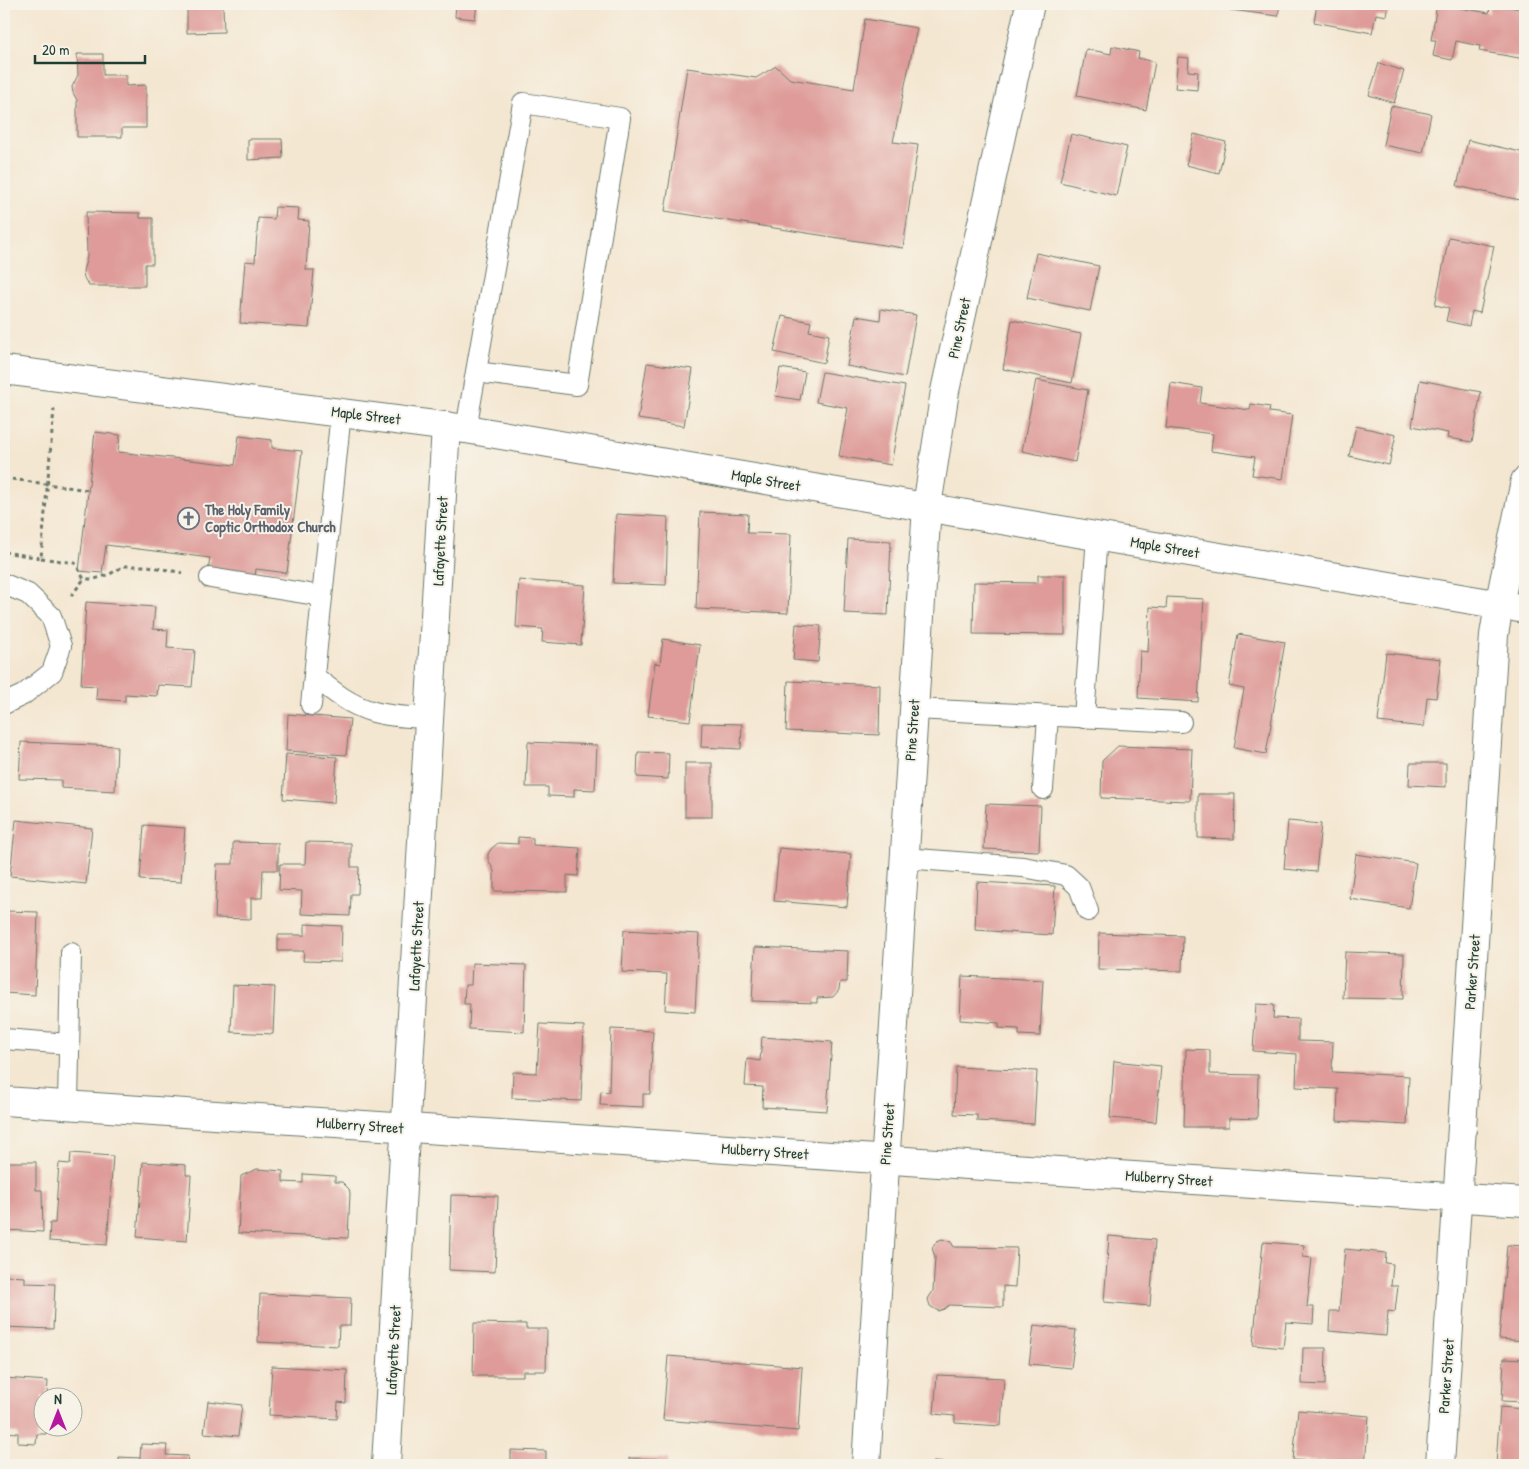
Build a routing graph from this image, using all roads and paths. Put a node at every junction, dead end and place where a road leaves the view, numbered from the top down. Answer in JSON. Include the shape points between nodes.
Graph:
{"nodes":[{"id":1,"x":1030,"y":4,"type":"edge"},
{"id":2,"x":4,"y":370,"type":"edge"},
{"id":3,"x":476,"y":372,"type":"junction"},
{"id":4,"x":54,"y":406,"type":"dead end"},
{"id":5,"x":341,"y":412,"type":"junction"},
{"id":6,"x":456,"y":427,"type":"junction"},
{"id":7,"x":4,"y":478,"type":"edge"},
{"id":8,"x":1525,"y":481,"type":"edge"},
{"id":9,"x":48,"y":484,"type":"junction"},
{"id":10,"x":88,"y":490,"type":"dead end"},
{"id":11,"x":927,"y":506,"type":"junction"},
{"id":12,"x":1096,"y":536,"type":"junction"},
{"id":13,"x":4,"y":552,"type":"edge"},
{"id":14,"x":41,"y":558,"type":"junction"},
{"id":15,"x":210,"y":578,"type":"joint"},
{"id":16,"x":4,"y":584,"type":"edge"},
{"id":17,"x":322,"y":596,"type":"junction"},
{"id":18,"x":1512,"y":607,"type":"edge"},
{"id":19,"x":314,"y":676,"type":"junction"},
{"id":20,"x":4,"y":704,"type":"edge"},
{"id":21,"x":311,"y":705,"type":"dead end"},
{"id":22,"x":914,"y":709,"type":"junction"},
{"id":23,"x":1048,"y":716,"type":"junction"},
{"id":24,"x":430,"y":718,"type":"junction"},
{"id":25,"x":1084,"y":718,"type":"junction"},
{"id":26,"x":1181,"y":722,"type":"dead end"},
{"id":27,"x":1043,"y":789,"type":"dead end"},
{"id":28,"x":904,"y":858,"type":"junction"},
{"id":29,"x":1088,"y":911,"type":"dead end"},
{"id":30,"x":71,"y":953,"type":"dead end"},
{"id":31,"x":4,"y":1039,"type":"edge"},
{"id":32,"x":69,"y":1044,"type":"junction"},
{"id":33,"x":4,"y":1101,"type":"edge"},
{"id":34,"x":68,"y":1105,"type":"junction"},
{"id":35,"x":406,"y":1128,"type":"junction"},
{"id":36,"x":885,"y":1159,"type":"junction"},
{"id":37,"x":1458,"y":1197,"type":"junction"},
{"id":38,"x":1525,"y":1202,"type":"edge"},
{"id":39,"x":386,"y":1465,"type":"edge"},
{"id":40,"x":866,"y":1465,"type":"edge"},
{"id":41,"x":1440,"y":1465,"type":"edge"}],
"edges":[{"from":1,"to":11,"type":"street","name":"Pine Street","via":[[941,412]]},
{"from":2,"to":5,"type":"street","name":"Maple Street"},
{"from":3,"to":3,"type":"lane","via":[[523,102],[620,118],[577,385]]},
{"from":3,"to":6,"type":"lane"},
{"from":4,"to":9,"type":"path"},
{"from":5,"to":6,"type":"street","name":"Maple Street"},
{"from":5,"to":17,"type":"lane"},
{"from":6,"to":11,"type":"street","name":"Maple Street"},
{"from":6,"to":24,"type":"street","name":"Lafayette Street"},
{"from":7,"to":9,"type":"path"},
{"from":8,"to":18,"type":"street","name":"Parker Street"},
{"from":9,"to":10,"type":"path"},
{"from":9,"to":14,"type":"path"},
{"from":11,"to":12,"type":"street","name":"Maple Street"},
{"from":11,"to":22,"type":"street","name":"Pine Street"},
{"from":12,"to":18,"type":"street","name":"Maple Street"},
{"from":12,"to":25,"type":"lane"},
{"from":13,"to":14,"type":"path"},
{"from":14,"to":15,"type":"path","via":[[75,563],[84,578],[95,579],[124,566],[148,566]]},
{"from":15,"to":17,"type":"lane"},
{"from":16,"to":20,"type":"lane","via":[[28,594],[51,616],[61,646],[52,672],[23,695]]},
{"from":17,"to":19,"type":"lane"},
{"from":18,"to":37,"type":"street","name":"Parker Street","via":[[1492,662]]},
{"from":19,"to":21,"type":"lane"},
{"from":19,"to":24,"type":"lane","via":[[361,708],[389,715]]},
{"from":22,"to":23,"type":"lane"},
{"from":22,"to":28,"type":"street","name":"Pine Street"},
{"from":23,"to":25,"type":"lane"},
{"from":23,"to":27,"type":"lane"},
{"from":24,"to":35,"type":"street","name":"Lafayette Street"},
{"from":25,"to":26,"type":"lane"},
{"from":28,"to":29,"type":"lane","via":[[1023,867],[1066,875],[1079,887]]},
{"from":28,"to":36,"type":"street","name":"Pine Street"},
{"from":30,"to":32,"type":"lane"},
{"from":31,"to":32,"type":"lane"},
{"from":32,"to":34,"type":"lane"},
{"from":33,"to":34,"type":"street","name":"Mulberry Street"},
{"from":34,"to":35,"type":"street","name":"Mulberry Street"},
{"from":35,"to":36,"type":"street","name":"Mulberry Street"},
{"from":35,"to":39,"type":"street","name":"Lafayette Street"},
{"from":36,"to":37,"type":"street","name":"Mulberry Street"},
{"from":36,"to":40,"type":"street","name":"Pine Street"},
{"from":37,"to":38,"type":"street","name":"Mulberry Street"},
{"from":37,"to":41,"type":"street","name":"Parker Street"}]}
